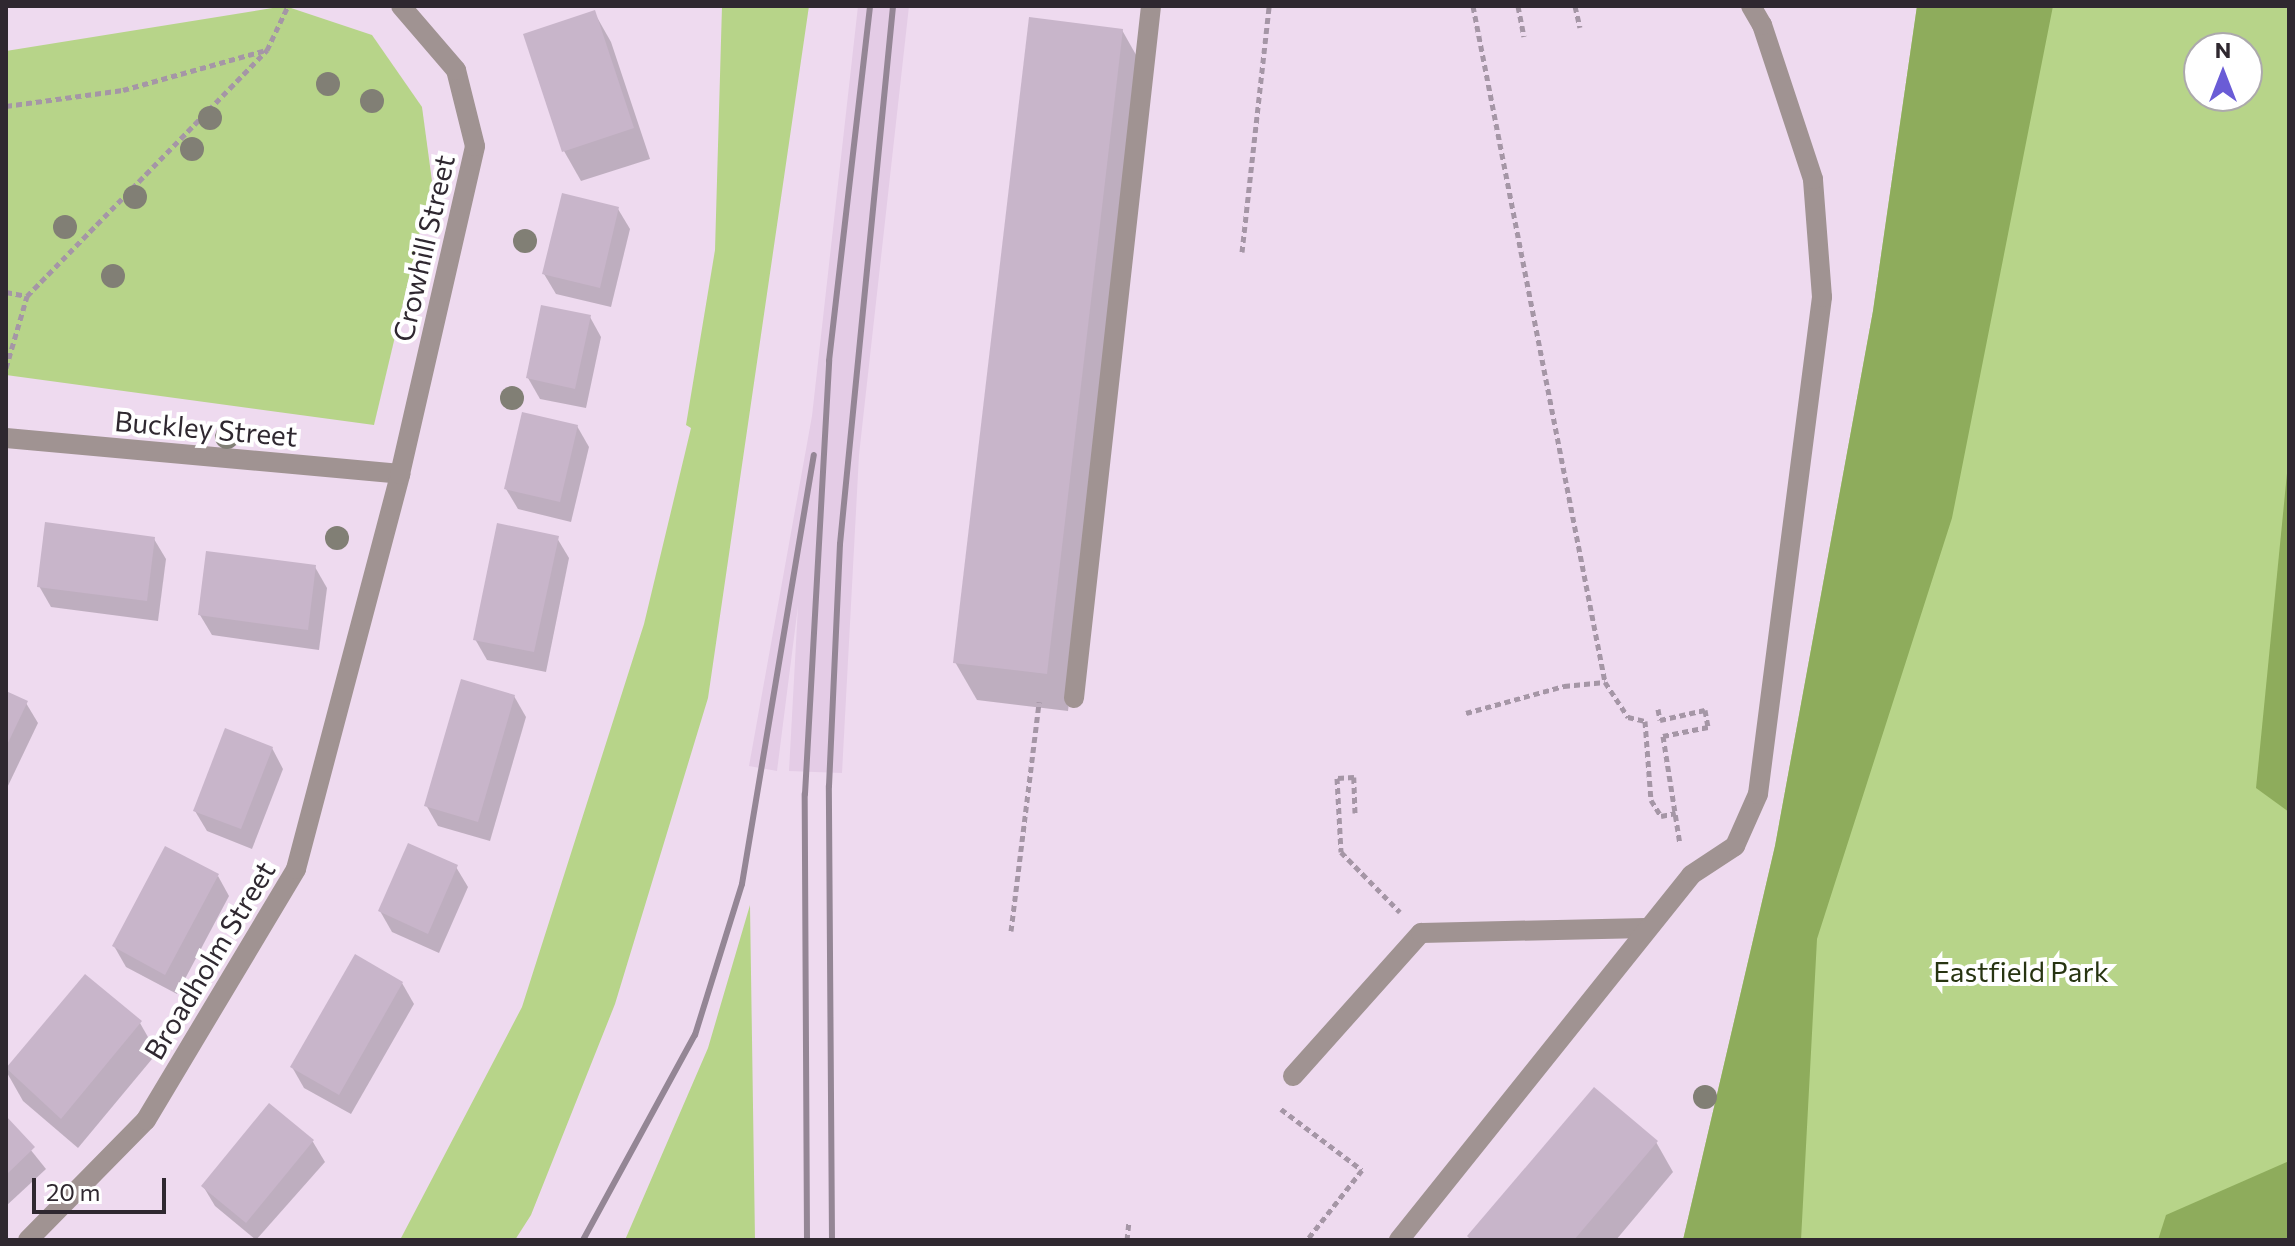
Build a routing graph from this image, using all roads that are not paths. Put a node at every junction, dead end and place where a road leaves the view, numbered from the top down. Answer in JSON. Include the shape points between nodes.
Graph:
{"nodes":[{"id":1,"x":401,"y":6,"type":"edge"},
{"id":2,"x":1151,"y":6,"type":"edge"},
{"id":3,"x":1751,"y":6,"type":"edge"},
{"id":4,"x":6,"y":438,"type":"edge"},
{"id":5,"x":400,"y":474,"type":"junction"},
{"id":6,"x":1074,"y":698,"type":"road end"},
{"id":7,"x":1646,"y":928,"type":"junction"},
{"id":8,"x":1293,"y":1076,"type":"road end"},
{"id":9,"x":28,"y":1240,"type":"edge"},
{"id":10,"x":1399,"y":1240,"type":"edge"}],
"edges":[{"from":1,"to":5,"type":"street","name":"Crowhill Street","via":[[456,70],[475,146]]},
{"from":2,"to":6,"type":"street"},
{"from":3,"to":7,"type":"street","via":[[1813,179],[1822,297],[1758,794],[1735,846],[1691,875]]},
{"from":4,"to":5,"type":"street","name":"Buckley Street"},
{"from":5,"to":9,"type":"street","name":"Broadholm Street","via":[[296,869],[146,1120]]},
{"from":7,"to":8,"type":"street","via":[[1421,933]]},
{"from":7,"to":10,"type":"street"}]}
